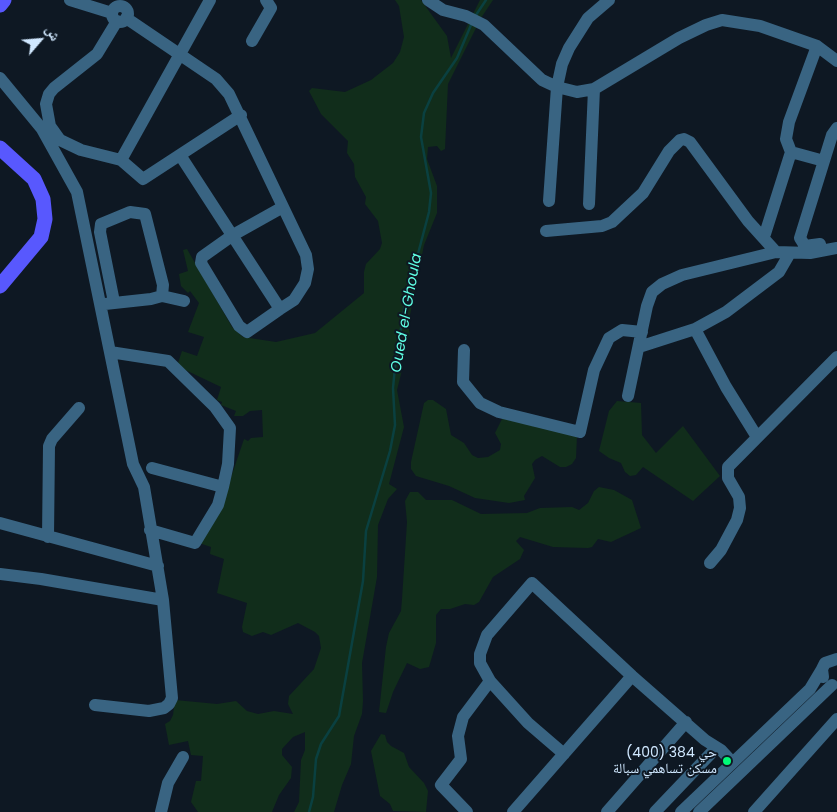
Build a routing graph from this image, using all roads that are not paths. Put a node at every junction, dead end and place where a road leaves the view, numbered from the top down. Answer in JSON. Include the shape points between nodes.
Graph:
{"nodes":[{"id":1,"x":4,"y":0,"type":"edge"},
{"id":2,"x":70,"y":0,"type":"edge"},
{"id":3,"x":210,"y":0,"type":"edge"},
{"id":4,"x":266,"y":0,"type":"edge"},
{"id":5,"x":428,"y":0,"type":"edge"},
{"id":6,"x":609,"y":0,"type":"edge"},
{"id":7,"x":0,"y":5,"type":"edge"},
{"id":8,"x":121,"y":12,"type":"edge"},
{"id":9,"x":252,"y":41,"type":"dead end"},
{"id":10,"x":817,"y":46,"type":"junction"},
{"id":11,"x":181,"y":53,"type":"junction"},
{"id":12,"x":837,"y":61,"type":"edge"},
{"id":13,"x":0,"y":78,"type":"edge"},
{"id":14,"x":557,"y":87,"type":"junction"},
{"id":15,"x":594,"y":89,"type":"junction"},
{"id":16,"x":241,"y":115,"type":"junction"},
{"id":17,"x":837,"y":128,"type":"edge"},
{"id":18,"x":0,"y":148,"type":"edge"},
{"id":19,"x":791,"y":152,"type":"junction"},
{"id":20,"x":180,"y":155,"type":"junction"},
{"id":21,"x":121,"y":160,"type":"junction"},
{"id":22,"x":824,"y":161,"type":"junction"},
{"id":23,"x":549,"y":201,"type":"dead end"},
{"id":24,"x":589,"y":204,"type":"dead end"},
{"id":25,"x":283,"y":206,"type":"junction"},
{"id":26,"x":546,"y":231,"type":"dead end"},
{"id":27,"x":765,"y":234,"type":"dead end"},
{"id":28,"x":233,"y":235,"type":"junction"},
{"id":29,"x":837,"y":240,"type":"edge"},
{"id":30,"x":837,"y":248,"type":"edge"},
{"id":31,"x":776,"y":252,"type":"junction"},
{"id":32,"x":790,"y":253,"type":"junction"},
{"id":33,"x":0,"y":286,"type":"edge"},
{"id":34,"x":162,"y":296,"type":"junction"},
{"id":35,"x":184,"y":301,"type":"dead end"},
{"id":36,"x":114,"y":302,"type":"junction"},
{"id":37,"x":100,"y":304,"type":"junction"},
{"id":38,"x":280,"y":309,"type":"junction"},
{"id":39,"x":695,"y":329,"type":"junction"},
{"id":40,"x":642,"y":332,"type":"junction"},
{"id":41,"x":639,"y":347,"type":"junction"},
{"id":42,"x":464,"y":350,"type":"dead end"},
{"id":43,"x":110,"y":352,"type":"junction"},
{"id":44,"x":837,"y":357,"type":"edge"},
{"id":45,"x":628,"y":396,"type":"dead end"},
{"id":46,"x":79,"y":408,"type":"dead end"},
{"id":47,"x":757,"y":437,"type":"junction"},
{"id":48,"x":152,"y":468,"type":"dead end"},
{"id":49,"x":223,"y":486,"type":"junction"},
{"id":50,"x":0,"y":522,"type":"edge"},
{"id":51,"x":150,"y":530,"type":"junction"},
{"id":52,"x":48,"y":537,"type":"junction"},
{"id":53,"x":710,"y":563,"type":"dead end"},
{"id":54,"x":158,"y":566,"type":"junction"},
{"id":55,"x":0,"y":574,"type":"edge"},
{"id":56,"x":163,"y":600,"type":"junction"},
{"id":57,"x":832,"y":660,"type":"edge"},
{"id":58,"x":632,"y":676,"type":"junction"},
{"id":59,"x":490,"y":681,"type":"junction"},
{"id":60,"x":835,"y":686,"type":"edge"},
{"id":61,"x":95,"y":705,"type":"dead end"},
{"id":62,"x":837,"y":719,"type":"edge"},
{"id":63,"x":686,"y":722,"type":"junction"},
{"id":64,"x":716,"y":748,"type":"junction"},
{"id":65,"x":564,"y":754,"type":"junction"},
{"id":66,"x":183,"y":756,"type":"dead end"},
{"id":67,"x":732,"y":762,"type":"junction"},
{"id":68,"x":161,"y":812,"type":"edge"},
{"id":69,"x":467,"y":812,"type":"edge"},
{"id":70,"x":513,"y":812,"type":"edge"},
{"id":71,"x":607,"y":812,"type":"edge"},
{"id":72,"x":655,"y":812,"type":"edge"},
{"id":73,"x":682,"y":812,"type":"edge"},
{"id":74,"x":699,"y":812,"type":"edge"},
{"id":75,"x":754,"y":812,"type":"edge"}],
"edges":[{"from":1,"to":7,"type":"main road"},
{"from":2,"to":8,"type":"street"},
{"from":3,"to":11,"type":"street"},
{"from":4,"to":9,"type":"street","via":[[271,8]]},
{"from":5,"to":14,"type":"street","via":[[443,10],[484,25],[530,70]]},
{"from":6,"to":14,"type":"street","via":[[588,18],[569,48]]},
{"from":8,"to":11,"type":"street"},
{"from":8,"to":21,"type":"street","via":[[97,54],[54,88],[46,104],[50,126],[60,140],[81,150]]},
{"from":10,"to":12,"type":"street"},
{"from":10,"to":15,"type":"street","via":[[760,26],[722,20],[679,38]]},
{"from":10,"to":19,"type":"street","via":[[789,122],[786,139]]},
{"from":11,"to":16,"type":"street","via":[[216,79]]},
{"from":11,"to":21,"type":"street"},
{"from":13,"to":37,"type":"street","via":[[42,129],[77,192]]},
{"from":14,"to":15,"type":"street","via":[[577,92]]},
{"from":14,"to":23,"type":"street"},
{"from":15,"to":24,"type":"street"},
{"from":16,"to":20,"type":"street"},
{"from":16,"to":25,"type":"street"},
{"from":17,"to":22,"type":"street"},
{"from":18,"to":33,"type":"main road","via":[[34,179],[43,199],[45,219],[41,236]]},
{"from":19,"to":22,"type":"street"},
{"from":19,"to":27,"type":"street"},
{"from":20,"to":21,"type":"street","via":[[143,179]]},
{"from":20,"to":28,"type":"street"},
{"from":22,"to":29,"type":"street","via":[[800,238],[808,247]]},
{"from":25,"to":28,"type":"street"},
{"from":25,"to":38,"type":"street","via":[[306,255],[308,269],[301,293]]},
{"from":26,"to":31,"type":"street","via":[[602,226],[612,222],[643,193],[668,151],[684,138]]},
{"from":28,"to":38,"type":"street"},
{"from":28,"to":38,"type":"street","via":[[202,257],[201,263],[239,326],[250,332]]},
{"from":30,"to":32,"type":"street"},
{"from":31,"to":32,"type":"street"},
{"from":31,"to":40,"type":"street","via":[[682,275],[662,284],[652,292]]},
{"from":32,"to":39,"type":"street","via":[[779,272],[726,312]]},
{"from":34,"to":35,"type":"street"},
{"from":34,"to":36,"type":"street"},
{"from":34,"to":36,"type":"street","via":[[163,285],[145,214],[130,212],[101,224]]},
{"from":36,"to":37,"type":"street"},
{"from":37,"to":43,"type":"street"},
{"from":39,"to":41,"type":"street"},
{"from":39,"to":47,"type":"street"},
{"from":40,"to":41,"type":"street"},
{"from":40,"to":42,"type":"street","via":[[622,330],[609,338],[594,370],[580,432],[499,412],[480,404],[463,382]]},
{"from":41,"to":45,"type":"street"},
{"from":43,"to":49,"type":"street","via":[[168,361],[215,407],[230,428]]},
{"from":43,"to":51,"type":"street","via":[[133,464],[144,487]]},
{"from":44,"to":47,"type":"street"},
{"from":46,"to":52,"type":"street","via":[[52,439],[50,446]]},
{"from":47,"to":53,"type":"street","via":[[728,467],[728,478],[739,497],[740,508],[721,550]]},
{"from":48,"to":49,"type":"street"},
{"from":49,"to":51,"type":"street","via":[[218,505],[195,544]]},
{"from":50,"to":52,"type":"street"},
{"from":51,"to":54,"type":"street"},
{"from":52,"to":54,"type":"street"},
{"from":54,"to":56,"type":"street"},
{"from":55,"to":56,"type":"street"},
{"from":56,"to":61,"type":"street","via":[[172,698],[169,704],[149,711]]},
{"from":57,"to":60,"type":"street","via":[[824,679]]},
{"from":57,"to":67,"type":"street","via":[[810,690]]},
{"from":58,"to":59,"type":"street","via":[[532,583],[487,635],[480,663]]},
{"from":58,"to":63,"type":"street"},
{"from":58,"to":65,"type":"street"},
{"from":59,"to":65,"type":"street","via":[[528,723]]},
{"from":59,"to":69,"type":"street","via":[[463,716],[458,736],[461,759],[441,785]]},
{"from":60,"to":74,"type":"street"},
{"from":62,"to":75,"type":"street"},
{"from":63,"to":64,"type":"street"},
{"from":63,"to":71,"type":"street"},
{"from":64,"to":67,"type":"street"},
{"from":64,"to":72,"type":"street"},
{"from":65,"to":70,"type":"street"},
{"from":66,"to":68,"type":"street","via":[[168,782]]},
{"from":67,"to":73,"type":"street"}]}
